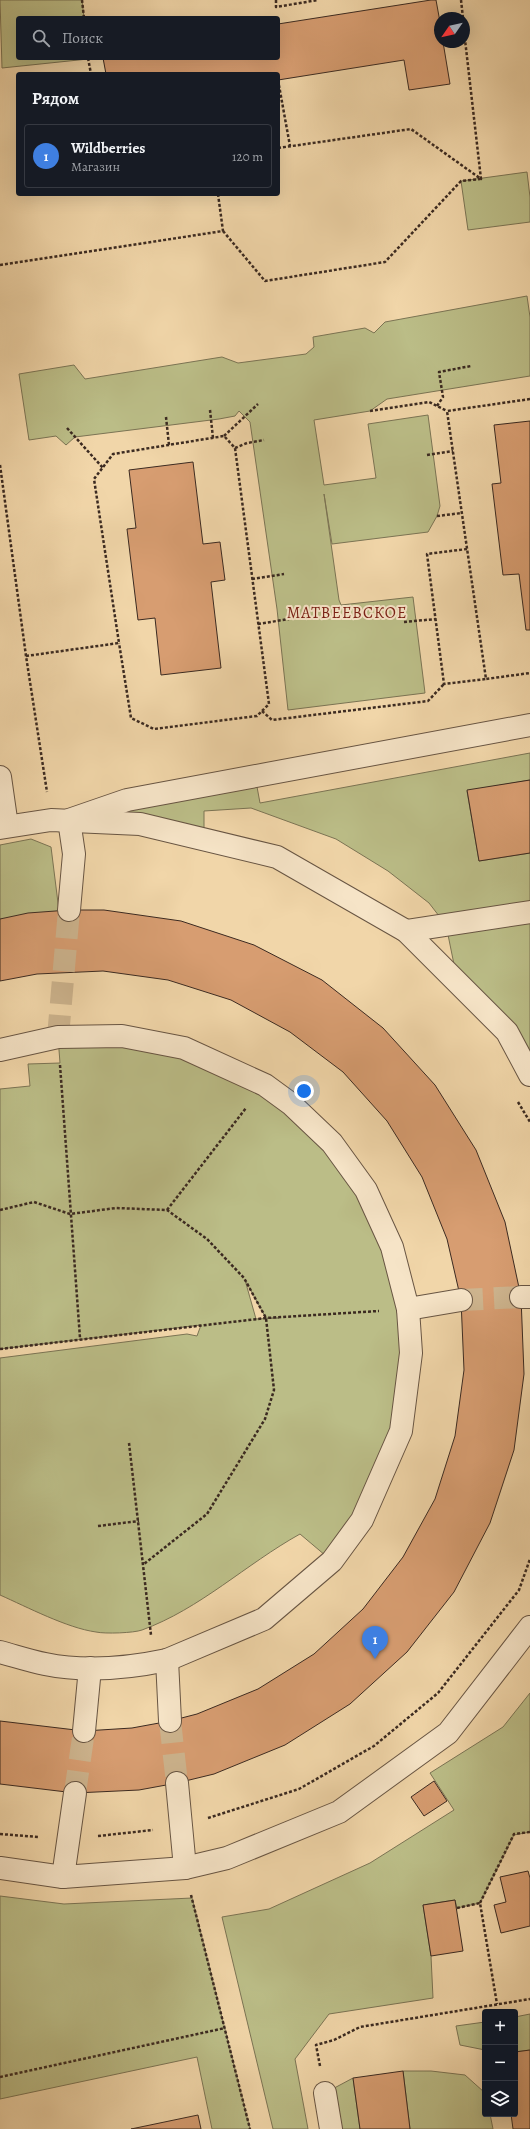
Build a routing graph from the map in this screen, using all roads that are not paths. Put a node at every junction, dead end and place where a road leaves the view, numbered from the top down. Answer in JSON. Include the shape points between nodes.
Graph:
{"nodes":[{"id":1,"x":530,"y":725,"type":"edge"},
{"id":2,"x":0,"y":777,"type":"edge"},
{"id":3,"x":60,"y":820,"type":"junction"},
{"id":4,"x":4,"y":827,"type":"edge"},
{"id":5,"x":69,"y":910,"type":"tunnel mouth"},
{"id":6,"x":530,"y":912,"type":"edge"},
{"id":7,"x":406,"y":931,"type":"junction"},
{"id":8,"x":0,"y":1050,"type":"edge"},
{"id":9,"x":530,"y":1075,"type":"edge"},
{"id":10,"x":461,"y":1300,"type":"tunnel mouth"},
{"id":11,"x":408,"y":1309,"type":"junction"},
{"id":12,"x":530,"y":1627,"type":"edge"},
{"id":13,"x":0,"y":1652,"type":"edge"},
{"id":14,"x":161,"y":1661,"type":"junction"},
{"id":15,"x":90,"y":1668,"type":"junction"},
{"id":16,"x":170,"y":1721,"type":"tunnel mouth"},
{"id":17,"x":84,"y":1731,"type":"tunnel mouth"},
{"id":18,"x":177,"y":1783,"type":"tunnel mouth"},
{"id":19,"x":75,"y":1793,"type":"tunnel mouth"},
{"id":20,"x":0,"y":1868,"type":"edge"},
{"id":21,"x":184,"y":1868,"type":"junction"},
{"id":22,"x":63,"y":1877,"type":"junction"},
{"id":23,"x":325,"y":2093,"type":"road end"},
{"id":24,"x":331,"y":2129,"type":"edge"}],
"edges":[{"from":1,"to":3,"type":"lane","via":[[127,800]]},
{"from":2,"to":4,"type":"lane"},
{"from":3,"to":4,"type":"lane"},
{"from":3,"to":5,"type":"lane","via":[[74,854]]},
{"from":3,"to":7,"type":"lane","via":[[140,824],[277,857]]},
{"from":6,"to":7,"type":"lane"},
{"from":7,"to":9,"type":"lane","via":[[507,1032]]},
{"from":8,"to":11,"type":"lane","via":[[58,1037],[122,1036],[184,1048],[265,1085],[291,1104],[332,1143],[366,1190],[392,1247]]},
{"from":10,"to":11,"type":"lane"},
{"from":11,"to":14,"type":"lane","via":[[410,1353],[401,1431],[362,1520],[332,1561],[264,1619]]},
{"from":12,"to":21,"type":"lane","via":[[448,1733],[339,1812],[227,1858]]},
{"from":13,"to":15,"type":"lane","via":[[46,1665]]},
{"from":14,"to":15,"type":"lane"},
{"from":14,"to":16,"type":"lane"},
{"from":15,"to":17,"type":"lane"},
{"from":18,"to":21,"type":"lane"},
{"from":19,"to":22,"type":"lane"},
{"from":20,"to":22,"type":"lane"},
{"from":21,"to":22,"type":"lane"},
{"from":23,"to":24,"type":"lane"}]}
